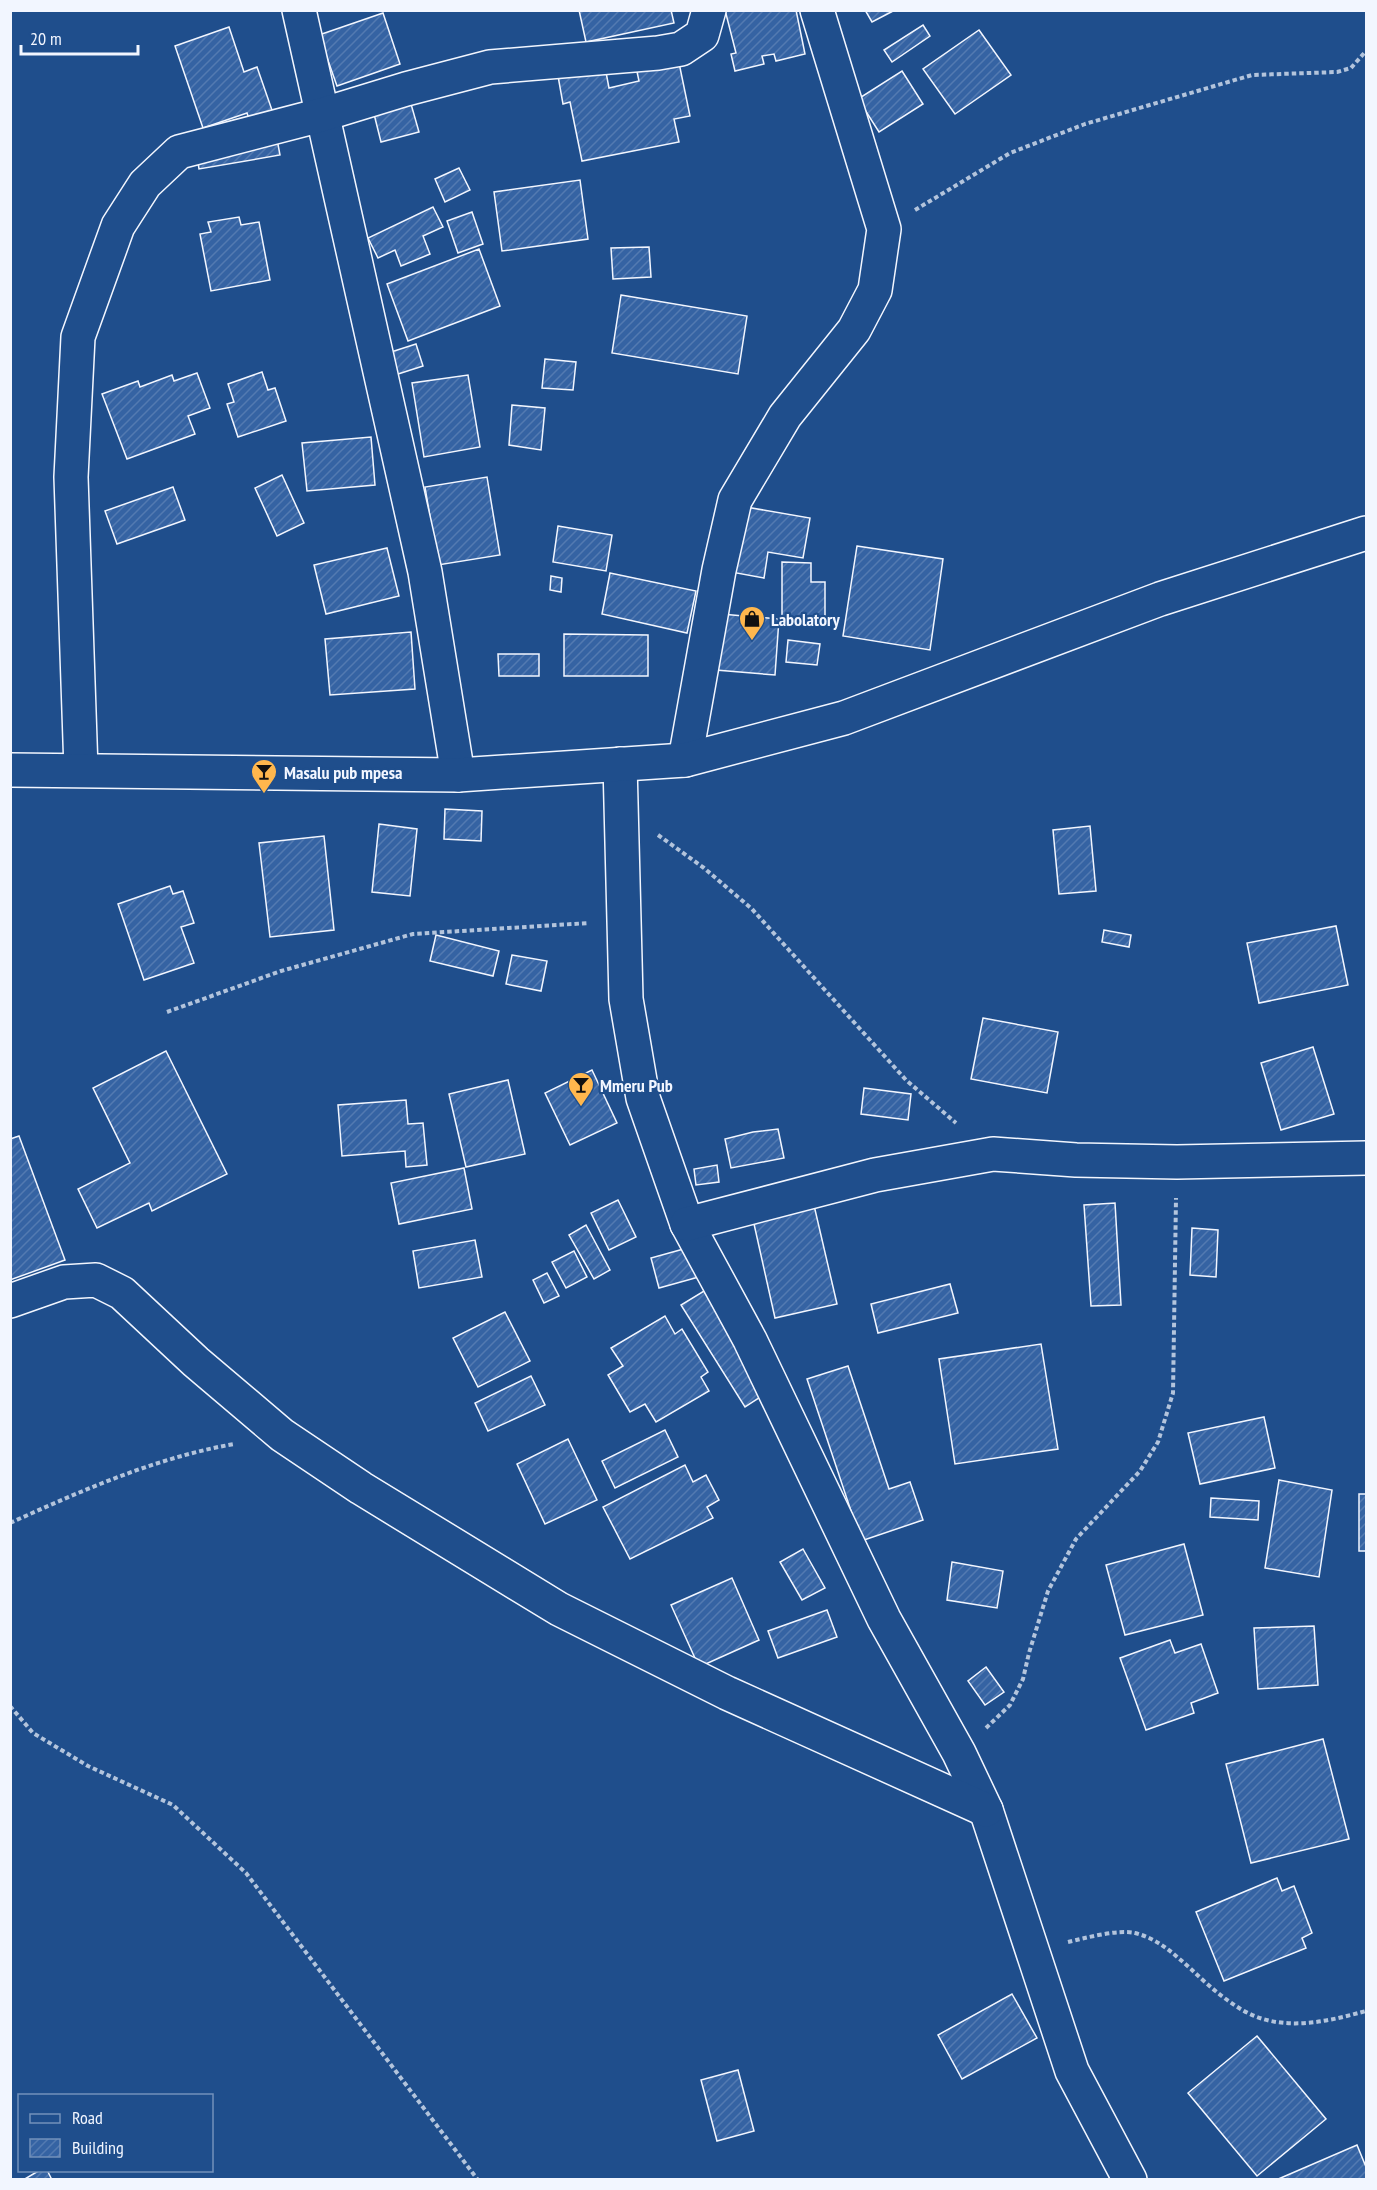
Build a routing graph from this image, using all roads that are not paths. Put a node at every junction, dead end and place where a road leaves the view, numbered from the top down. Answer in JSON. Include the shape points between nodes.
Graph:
{"nodes":[{"id":1,"x":299,"y":10,"type":"edge"},
{"id":2,"x":709,"y":10,"type":"edge"},
{"id":3,"x":817,"y":10,"type":"edge"},
{"id":4,"x":321,"y":115,"type":"junction"},
{"id":5,"x":1366,"y":533,"type":"edge"},
{"id":6,"x":685,"y":760,"type":"junction"},
{"id":7,"x":620,"y":764,"type":"junction"},
{"id":8,"x":10,"y":770,"type":"edge"},
{"id":9,"x":81,"y":770,"type":"junction"},
{"id":10,"x":458,"y":776,"type":"junction"},
{"id":11,"x":1366,"y":1158,"type":"edge"},
{"id":12,"x":687,"y":1224,"type":"junction"},
{"id":13,"x":10,"y":1301,"type":"edge"},
{"id":14,"x":986,"y":1810,"type":"junction"},
{"id":15,"x":1130,"y":2180,"type":"edge"}],
"edges":[{"from":1,"to":4,"type":"street"},
{"from":2,"to":4,"type":"street","via":[[702,35],[681,49],[490,67]]},
{"from":3,"to":6,"type":"street","via":[[884,229],[875,290],[854,330],[785,416],[735,500]]},
{"from":4,"to":9,"type":"street","via":[[179,152],[146,184],[118,226],[78,337],[71,477]]},
{"from":4,"to":10,"type":"street","via":[[425,572]]},
{"from":5,"to":6,"type":"street","via":[[1160,598],[844,718]]},
{"from":6,"to":7,"type":"street"},
{"from":7,"to":10,"type":"street"},
{"from":7,"to":12,"type":"street","via":[[626,999],[643,1098]]},
{"from":8,"to":9,"type":"street"},
{"from":9,"to":10,"type":"street"},
{"from":11,"to":12,"type":"street","via":[[1177,1162],[993,1154],[874,1175]]},
{"from":12,"to":14,"type":"street","via":[[750,1340],[884,1619],[959,1753]]},
{"from":13,"to":14,"type":"street","via":[[64,1282],[96,1280],[122,1293],[282,1435],[558,1609],[727,1693]]},
{"from":14,"to":15,"type":"street","via":[[1072,2071]]}]}
